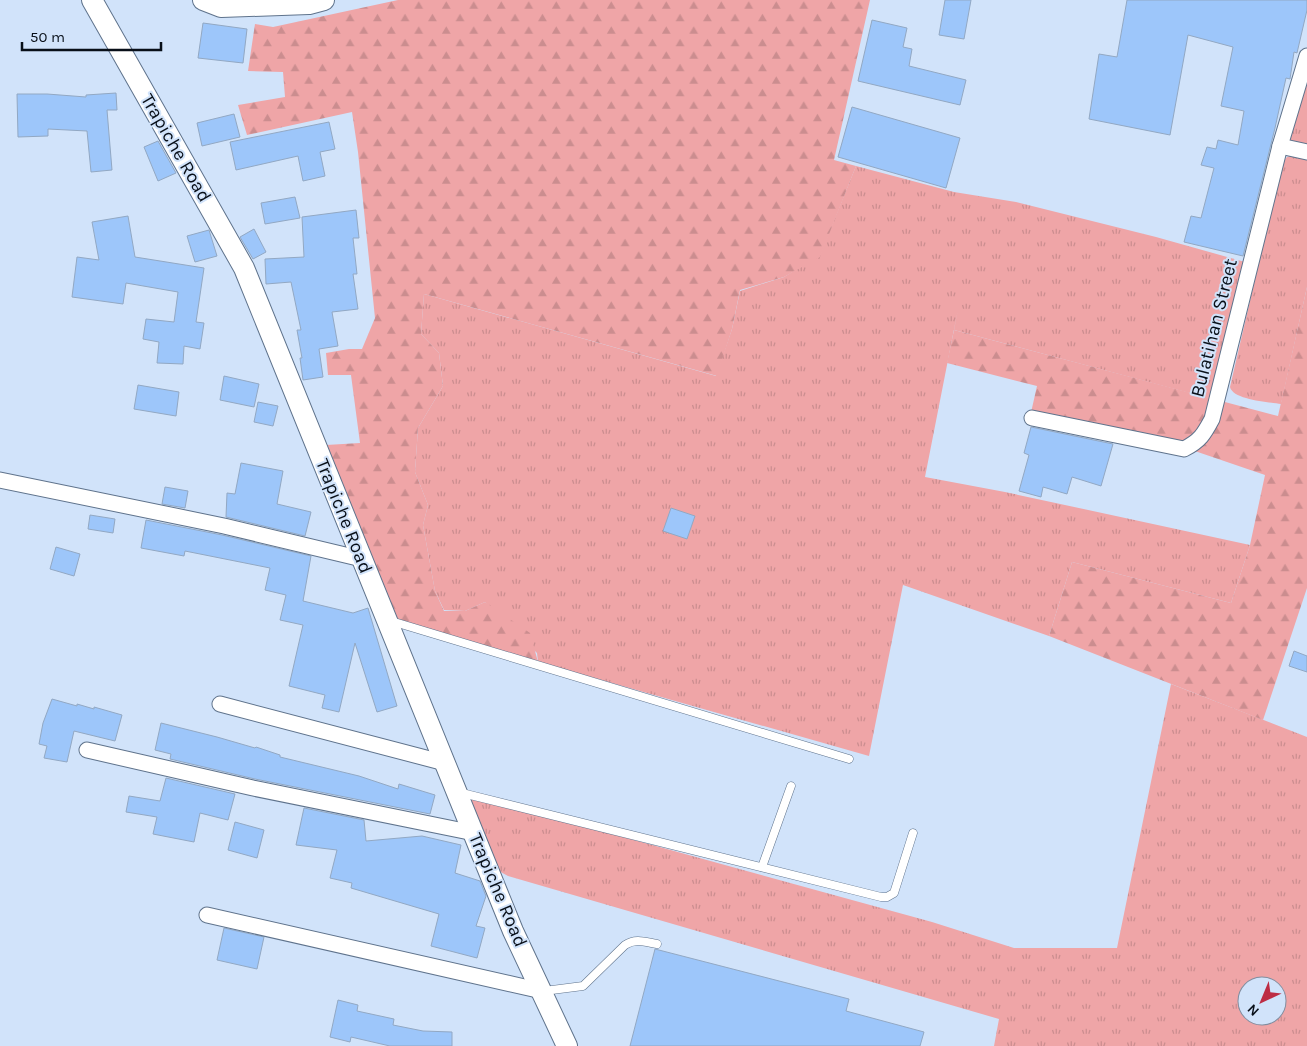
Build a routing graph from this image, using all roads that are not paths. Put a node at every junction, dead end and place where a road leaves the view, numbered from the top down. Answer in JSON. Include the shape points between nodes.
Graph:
{"nodes":[{"id":1,"x":92,"y":0,"type":"edge"},
{"id":2,"x":203,"y":0,"type":"edge"},
{"id":3,"x":324,"y":0,"type":"edge"},
{"id":4,"x":1307,"y":56,"type":"edge"},
{"id":5,"x":1280,"y":146,"type":"junction"},
{"id":6,"x":1307,"y":152,"type":"edge"},
{"id":7,"x":1032,"y":418,"type":"dead end"},
{"id":8,"x":0,"y":480,"type":"edge"},
{"id":9,"x":362,"y":559,"type":"junction"},
{"id":10,"x":387,"y":620,"type":"junction"},
{"id":11,"x":220,"y":704,"type":"dead end"},
{"id":12,"x":87,"y":750,"type":"dead end"},
{"id":13,"x":849,"y":759,"type":"dead end"},
{"id":14,"x":445,"y":763,"type":"junction"},
{"id":15,"x":791,"y":786,"type":"dead end"},
{"id":16,"x":456,"y":791,"type":"junction"},
{"id":17,"x":474,"y":833,"type":"junction"},
{"id":18,"x":913,"y":833,"type":"dead end"},
{"id":19,"x":762,"y":867,"type":"junction"},
{"id":20,"x":207,"y":915,"type":"dead end"},
{"id":21,"x":657,"y":944,"type":"dead end"},
{"id":22,"x":542,"y":991,"type":"junction"},
{"id":23,"x":567,"y":1046,"type":"edge"}],
"edges":[{"from":1,"to":9,"type":"street","name":"Trapiche Road","via":[[244,268]]},
{"from":2,"to":3,"type":"street","via":[[221,7],[308,4]]},
{"from":4,"to":5,"type":"street","name":"Bulatihan Street"},
{"from":5,"to":6,"type":"street"},
{"from":5,"to":7,"type":"street","name":"Bulatihan Street","via":[[1212,419],[1202,437],[1184,449]]},
{"from":8,"to":9,"type":"street","via":[[224,526]]},
{"from":9,"to":10,"type":"street","name":"Trapiche Road"},
{"from":10,"to":13,"type":"lane"},
{"from":10,"to":14,"type":"street","name":"Trapiche Road"},
{"from":11,"to":14,"type":"street"},
{"from":12,"to":17,"type":"street"},
{"from":14,"to":16,"type":"street","name":"Trapiche Road"},
{"from":15,"to":19,"type":"lane"},
{"from":16,"to":17,"type":"street","name":"Trapiche Road"},
{"from":16,"to":19,"type":"lane"},
{"from":17,"to":22,"type":"street","name":"Trapiche Road","via":[[513,931]]},
{"from":18,"to":19,"type":"lane","via":[[894,893],[887,897]]},
{"from":20,"to":22,"type":"street"},
{"from":21,"to":22,"type":"lane","via":[[631,941],[583,986]]},
{"from":22,"to":23,"type":"street","name":"Trapiche Road"}]}
